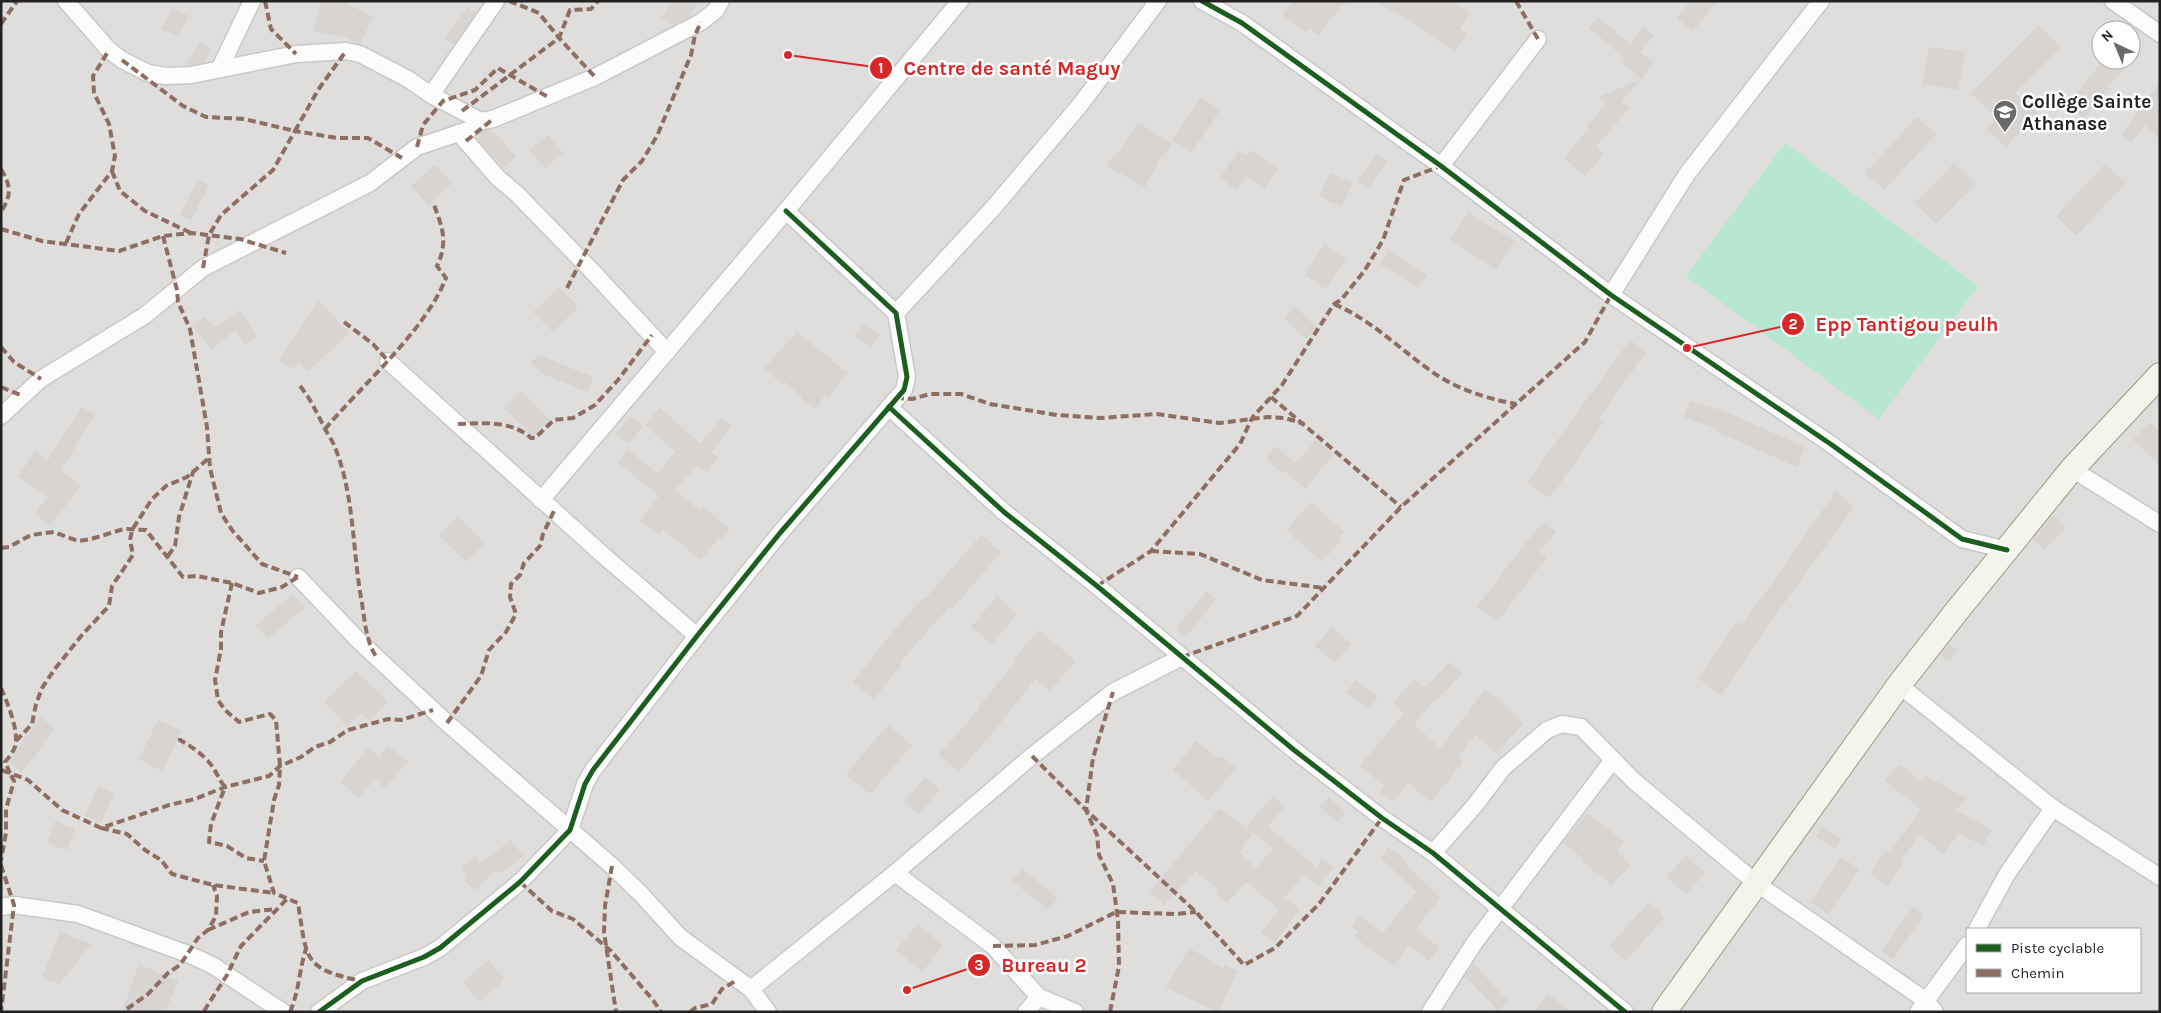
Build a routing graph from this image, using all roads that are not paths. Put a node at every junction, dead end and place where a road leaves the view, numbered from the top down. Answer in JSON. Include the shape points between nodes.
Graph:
{"nodes":[{"id":1,"x":66,"y":1,"type":"edge"},
{"id":2,"x":252,"y":1,"type":"edge"},
{"id":3,"x":496,"y":1,"type":"edge"},
{"id":4,"x":721,"y":1,"type":"edge"},
{"id":5,"x":960,"y":1,"type":"edge"},
{"id":6,"x":1158,"y":1,"type":"edge"},
{"id":7,"x":1821,"y":1,"type":"edge"},
{"id":8,"x":2112,"y":1,"type":"edge"},
{"id":9,"x":1206,"y":2,"type":"edge"},
{"id":10,"x":2160,"y":34,"type":"edge"},
{"id":11,"x":1538,"y":39,"type":"dead end"},
{"id":12,"x":220,"y":68,"type":"junction"},
{"id":13,"x":431,"y":95,"type":"junction"},
{"id":14,"x":481,"y":121,"type":"junction"},
{"id":15,"x":459,"y":133,"type":"junction"},
{"id":16,"x":1441,"y":166,"type":"junction"},
{"id":17,"x":786,"y":211,"type":"junction"},
{"id":18,"x":1611,"y":295,"type":"junction"},
{"id":19,"x":896,"y":314,"type":"junction"},
{"id":20,"x":667,"y":352,"type":"junction"},
{"id":21,"x":388,"y":361,"type":"dead end"},
{"id":22,"x":2160,"y":375,"type":"edge"},
{"id":23,"x":889,"y":407,"type":"junction"},
{"id":24,"x":1,"y":416,"type":"edge"},
{"id":25,"x":2072,"y":469,"type":"junction"},
{"id":26,"x":541,"y":500,"type":"junction"},
{"id":27,"x":2160,"y":524,"type":"edge"},
{"id":28,"x":2007,"y":550,"type":"junction"},
{"id":29,"x":298,"y":577,"type":"dead end"},
{"id":30,"x":697,"y":636,"type":"junction"},
{"id":31,"x":1182,"y":657,"type":"junction"},
{"id":32,"x":1899,"y":685,"type":"junction"},
{"id":33,"x":1613,"y":760,"type":"junction"},
{"id":34,"x":2053,"y":808,"type":"junction"},
{"id":35,"x":570,"y":830,"type":"junction"},
{"id":36,"x":1433,"y":853,"type":"junction"},
{"id":37,"x":895,"y":873,"type":"junction"},
{"id":38,"x":2160,"y":877,"type":"edge"},
{"id":39,"x":1756,"y":883,"type":"junction"},
{"id":40,"x":1,"y":907,"type":"edge"},
{"id":41,"x":1500,"y":910,"type":"junction"},
{"id":42,"x":1978,"y":928,"type":"edge"},
{"id":43,"x":1966,"y":947,"type":"edge"},
{"id":44,"x":751,"y":990,"type":"junction"},
{"id":45,"x":1040,"y":997,"type":"junction"},
{"id":46,"x":1926,"y":1008,"type":"edge"},
{"id":47,"x":283,"y":1012,"type":"edge"},
{"id":48,"x":320,"y":1012,"type":"edge"},
{"id":49,"x":768,"y":1012,"type":"edge"},
{"id":50,"x":1026,"y":1012,"type":"edge"},
{"id":51,"x":1075,"y":1012,"type":"edge"},
{"id":52,"x":1430,"y":1012,"type":"edge"},
{"id":53,"x":1625,"y":1012,"type":"edge"},
{"id":54,"x":1664,"y":1012,"type":"edge"}],
"edges":[{"from":1,"to":12,"type":"street","via":[[109,50],[148,74],[191,75]]},
{"from":2,"to":12,"type":"street"},
{"from":3,"to":13,"type":"street"},
{"from":4,"to":14,"type":"street","via":[[716,10],[701,22],[595,77]]},
{"from":5,"to":17,"type":"street"},
{"from":6,"to":19,"type":"street","via":[[1074,112],[994,207]]},
{"from":7,"to":18,"type":"street","via":[[1687,174]]},
{"from":8,"to":10,"type":"street"},
{"from":9,"to":16,"type":"street","via":[[1242,23]]},
{"from":11,"to":16,"type":"street"},
{"from":12,"to":13,"type":"street","via":[[296,54],[346,51],[360,54]]},
{"from":13,"to":14,"type":"street"},
{"from":14,"to":15,"type":"street"},
{"from":15,"to":20,"type":"street","via":[[498,178],[562,239]]},
{"from":15,"to":24,"type":"street","via":[[417,147],[370,183],[203,268],[144,316],[41,379]]},
{"from":16,"to":18,"type":"street"},
{"from":17,"to":19,"type":"street"},
{"from":17,"to":20,"type":"street"},
{"from":18,"to":28,"type":"street","via":[[1832,445],[1962,539]]},
{"from":19,"to":23,"type":"street","via":[[907,377],[904,390]]},
{"from":20,"to":26,"type":"street"},
{"from":21,"to":26,"type":"street"},
{"from":22,"to":25,"type":"main road"},
{"from":23,"to":30,"type":"street","via":[[780,533]]},
{"from":23,"to":31,"type":"street","via":[[1004,512]]},
{"from":25,"to":27,"type":"street"},
{"from":25,"to":28,"type":"main road"},
{"from":26,"to":30,"type":"street"},
{"from":28,"to":32,"type":"main road"},
{"from":29,"to":35,"type":"street","via":[[359,641],[447,723]]},
{"from":30,"to":35,"type":"street","via":[[593,770]]},
{"from":31,"to":36,"type":"street","via":[[1294,750]]},
{"from":31,"to":37,"type":"street","via":[[1113,692],[1032,756]]},
{"from":32,"to":34,"type":"street"},
{"from":32,"to":39,"type":"main road"},
{"from":33,"to":36,"type":"street","via":[[1581,727],[1562,724],[1548,730],[1503,768]]},
{"from":33,"to":39,"type":"street"},
{"from":33,"to":41,"type":"street"},
{"from":34,"to":38,"type":"street"},
{"from":34,"to":42,"type":"street","via":[[2007,874]]},
{"from":35,"to":44,"type":"street","via":[[624,877],[680,937]]},
{"from":35,"to":48,"type":"street","via":[[520,882],[440,948],[362,981]]},
{"from":36,"to":41,"type":"street"},
{"from":37,"to":44,"type":"street"},
{"from":37,"to":45,"type":"street","via":[[994,946]]},
{"from":39,"to":46,"type":"street"},
{"from":39,"to":54,"type":"main road"},
{"from":40,"to":47,"type":"street","via":[[14,905],[78,914],[188,954],[212,965]]},
{"from":41,"to":52,"type":"street","via":[[1475,942]]},
{"from":41,"to":53,"type":"street"},
{"from":43,"to":46,"type":"street"},
{"from":44,"to":49,"type":"street"},
{"from":45,"to":50,"type":"street"},
{"from":45,"to":51,"type":"street"}]}
